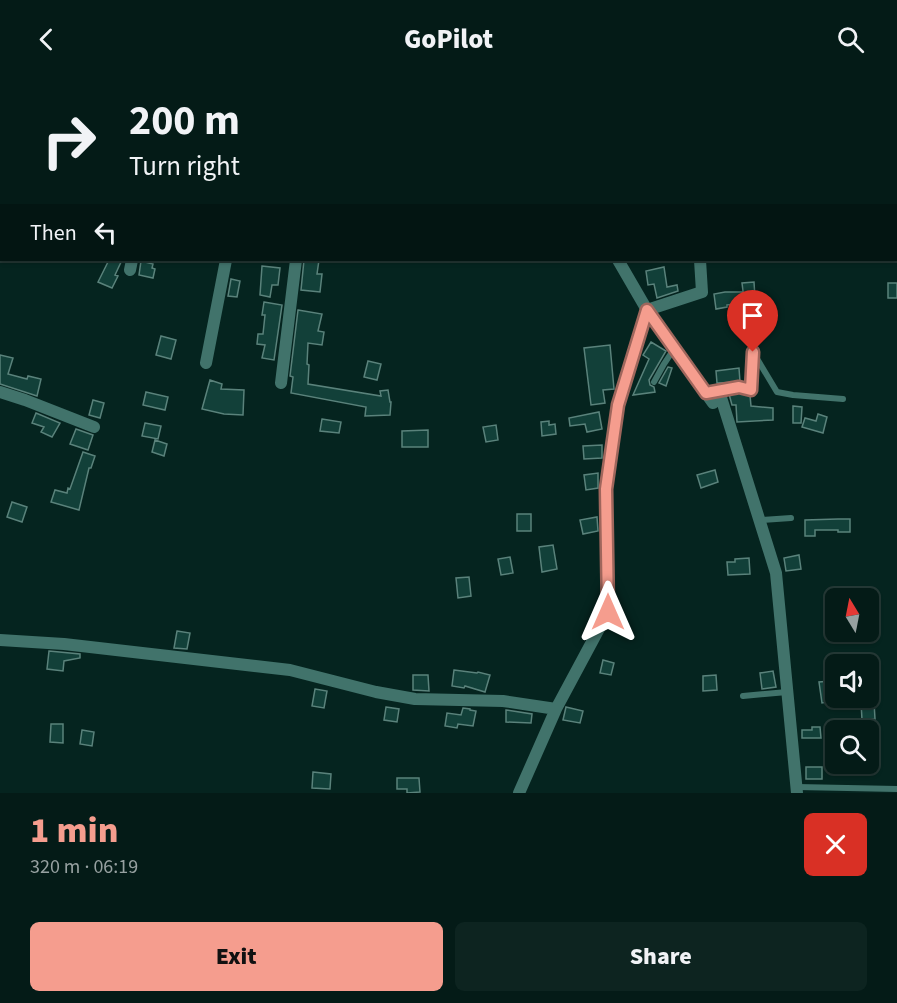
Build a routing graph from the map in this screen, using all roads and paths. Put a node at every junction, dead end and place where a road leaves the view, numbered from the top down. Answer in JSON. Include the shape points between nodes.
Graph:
{"nodes":[{"id":1,"x":226,"y":261,"type":"edge"},
{"id":2,"x":296,"y":261,"type":"edge"},
{"id":3,"x":619,"y":261,"type":"edge"},
{"id":4,"x":700,"y":261,"type":"edge"},
{"id":5,"x":647,"y":310,"type":"junction"},
{"id":6,"x":674,"y":348,"type":"junction"},
{"id":7,"x":206,"y":363,"type":"dead end"},
{"id":8,"x":654,"y":382,"type":"dead end"},
{"id":9,"x":281,"y":383,"type":"dead end"},
{"id":10,"x":0,"y":392,"type":"edge"},
{"id":11,"x":706,"y":393,"type":"junction"},
{"id":12,"x":843,"y":399,"type":"dead end"},
{"id":13,"x":94,"y":428,"type":"dead end"},
{"id":14,"x":791,"y":518,"type":"dead end"},
{"id":15,"x":761,"y":520,"type":"junction"},
{"id":16,"x":0,"y":640,"type":"edge"},
{"id":17,"x":787,"y":692,"type":"junction"},
{"id":18,"x":743,"y":696,"type":"dead end"},
{"id":19,"x":556,"y":709,"type":"junction"},
{"id":20,"x":897,"y":789,"type":"edge"},
{"id":21,"x":797,"y":790,"type":"edge"},
{"id":22,"x":519,"y":793,"type":"edge"}],
"edges":[{"from":1,"to":7,"type":"street"},
{"from":2,"to":9,"type":"street"},
{"from":3,"to":5,"type":"street"},
{"from":4,"to":5,"type":"street","via":[[702,292]]},
{"from":5,"to":6,"type":"street"},
{"from":5,"to":19,"type":"street","via":[[618,405],[606,489],[608,612]]},
{"from":6,"to":8,"type":"lane"},
{"from":6,"to":11,"type":"street"},
{"from":10,"to":13,"type":"street"},
{"from":11,"to":12,"type":"lane","via":[[739,387],[751,390],[753,352],[777,392]]},
{"from":11,"to":15,"type":"street","via":[[712,403],[719,391]]},
{"from":14,"to":15,"type":"lane"},
{"from":15,"to":17,"type":"street","via":[[776,573]]},
{"from":16,"to":19,"type":"street","via":[[290,670],[415,699],[503,701]]},
{"from":17,"to":18,"type":"lane"},
{"from":17,"to":21,"type":"street"},
{"from":19,"to":22,"type":"street"},
{"from":20,"to":21,"type":"lane"}]}
